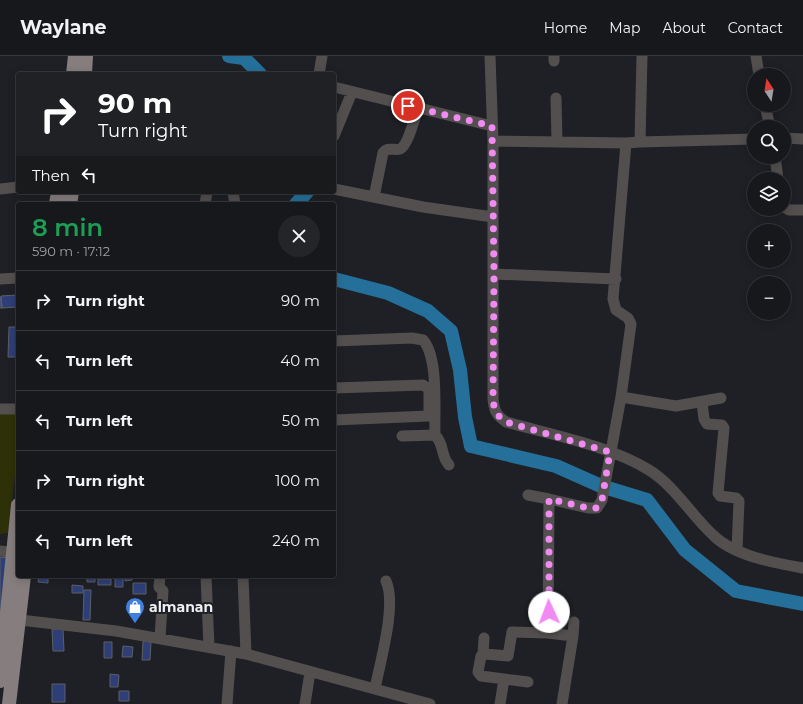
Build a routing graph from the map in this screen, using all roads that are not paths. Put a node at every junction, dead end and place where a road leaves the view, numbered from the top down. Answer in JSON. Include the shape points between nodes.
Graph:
{"nodes":[{"id":1,"x":322,"y":56,"type":"edge"},
{"id":2,"x":490,"y":56,"type":"edge"},
{"id":3,"x":642,"y":56,"type":"edge"},
{"id":4,"x":756,"y":56,"type":"edge"},
{"id":5,"x":758,"y":68,"type":"edge"},
{"id":6,"x":318,"y":72,"type":"edge"},
{"id":7,"x":336,"y":88,"type":"edge"},
{"id":8,"x":352,"y":92,"type":"junction"},
{"id":9,"x":556,"y":98,"type":"dead end"},
{"id":10,"x":418,"y":108,"type":"junction"},
{"id":11,"x":492,"y":126,"type":"junction"},
{"id":12,"x":336,"y":131,"type":"edge"},
{"id":13,"x":791,"y":138,"type":"edge"},
{"id":14,"x":747,"y":139,"type":"edge"},
{"id":15,"x":803,"y":139,"type":"edge"},
{"id":16,"x":493,"y":141,"type":"junction"},
{"id":17,"x":558,"y":142,"type":"junction"},
{"id":18,"x":640,"y":142,"type":"junction"},
{"id":19,"x":626,"y":143,"type":"junction"},
{"id":20,"x":16,"y":187,"type":"edge"},
{"id":21,"x":0,"y":189,"type":"edge"},
{"id":22,"x":336,"y":189,"type":"edge"},
{"id":23,"x":374,"y":197,"type":"junction"},
{"id":24,"x":791,"y":210,"type":"edge"},
{"id":25,"x":803,"y":210,"type":"edge"},
{"id":26,"x":493,"y":217,"type":"junction"},
{"id":27,"x":494,"y":274,"type":"junction"},
{"id":28,"x":16,"y":278,"type":"edge"},
{"id":29,"x":0,"y":279,"type":"edge"},
{"id":30,"x":616,"y":279,"type":"junction"},
{"id":31,"x":336,"y":341,"type":"edge"},
{"id":32,"x":336,"y":388,"type":"edge"},
{"id":33,"x":621,"y":397,"type":"junction"},
{"id":34,"x":721,"y":398,"type":"dead end"},
{"id":35,"x":702,"y":402,"type":"junction"},
{"id":36,"x":0,"y":409,"type":"edge"},
{"id":37,"x":16,"y":409,"type":"edge"},
{"id":38,"x":432,"y":416,"type":"junction"},
{"id":39,"x":336,"y":420,"type":"edge"},
{"id":40,"x":435,"y":435,"type":"junction"},
{"id":41,"x":402,"y":436,"type":"dead end"},
{"id":42,"x":610,"y":452,"type":"junction"},
{"id":43,"x":449,"y":465,"type":"dead end"},
{"id":44,"x":528,"y":495,"type":"dead end"},
{"id":45,"x":549,"y":499,"type":"junction"},
{"id":46,"x":16,"y":522,"type":"edge"},
{"id":47,"x":737,"y":550,"type":"junction"},
{"id":48,"x":12,"y":555,"type":"edge"},
{"id":49,"x":803,"y":568,"type":"edge"},
{"id":50,"x":24,"y":578,"type":"edge"},
{"id":51,"x":160,"y":578,"type":"edge"},
{"id":52,"x":206,"y":578,"type":"edge"},
{"id":53,"x":243,"y":578,"type":"edge"},
{"id":54,"x":386,"y":581,"type":"dead end"},
{"id":55,"x":20,"y":620,"type":"junction"},
{"id":56,"x":574,"y":622,"type":"dead end"},
{"id":57,"x":548,"y":633,"type":"junction"},
{"id":58,"x":573,"y":636,"type":"junction"},
{"id":59,"x":160,"y":638,"type":"junction"},
{"id":60,"x":484,"y":638,"type":"dead end"},
{"id":61,"x":209,"y":647,"type":"junction"},
{"id":62,"x":231,"y":651,"type":"junction"},
{"id":63,"x":246,"y":654,"type":"junction"},
{"id":64,"x":483,"y":654,"type":"junction"},
{"id":65,"x":310,"y":672,"type":"junction"},
{"id":66,"x":504,"y":679,"type":"junction"},
{"id":67,"x":0,"y":680,"type":"edge"},
{"id":68,"x":528,"y":682,"type":"dead end"},
{"id":69,"x":375,"y":689,"type":"junction"},
{"id":70,"x":9,"y":704,"type":"edge"},
{"id":71,"x":227,"y":704,"type":"edge"},
{"id":72,"x":305,"y":704,"type":"edge"},
{"id":73,"x":430,"y":704,"type":"edge"},
{"id":74,"x":500,"y":704,"type":"edge"},
{"id":75,"x":562,"y":704,"type":"edge"}],
"edges":[{"from":1,"to":6,"type":"street"},
{"from":2,"to":11,"type":"street"},
{"from":3,"to":18,"type":"street"},
{"from":4,"to":5,"type":"street"},
{"from":7,"to":8,"type":"street"},
{"from":8,"to":10,"type":"street"},
{"from":8,"to":12,"type":"street"},
{"from":9,"to":17,"type":"street"},
{"from":10,"to":11,"type":"street"},
{"from":10,"to":23,"type":"street","via":[[404,147],[388,149],[383,153]]},
{"from":11,"to":16,"type":"street"},
{"from":13,"to":15,"type":"street"},
{"from":14,"to":18,"type":"street"},
{"from":16,"to":17,"type":"street"},
{"from":16,"to":26,"type":"street"},
{"from":17,"to":19,"type":"street"},
{"from":18,"to":19,"type":"street"},
{"from":19,"to":30,"type":"street"},
{"from":20,"to":21,"type":"street"},
{"from":22,"to":23,"type":"street"},
{"from":23,"to":26,"type":"street"},
{"from":24,"to":25,"type":"street"},
{"from":26,"to":27,"type":"street"},
{"from":27,"to":30,"type":"street"},
{"from":27,"to":42,"type":"street","via":[[493,399],[498,416],[506,422]]},
{"from":28,"to":29,"type":"street"},
{"from":30,"to":33,"type":"street","via":[[614,306],[631,324]]},
{"from":31,"to":38,"type":"street","via":[[412,338],[423,340],[428,345],[433,363]]},
{"from":32,"to":38,"type":"street","via":[[423,385],[428,389]]},
{"from":33,"to":35,"type":"street","via":[[676,406]]},
{"from":33,"to":42,"type":"street"},
{"from":34,"to":35,"type":"street"},
{"from":35,"to":47,"type":"street","via":[[707,424],[722,425],[724,428],[718,493],[720,496],[736,498],[739,502]]},
{"from":36,"to":37,"type":"street"},
{"from":38,"to":39,"type":"street"},
{"from":38,"to":40,"type":"street"},
{"from":40,"to":41,"type":"street"},
{"from":40,"to":43,"type":"street","via":[[442,441],[445,460]]},
{"from":42,"to":45,"type":"street","via":[[604,492],[601,504],[597,508]]},
{"from":42,"to":47,"type":"street","via":[[657,475],[714,536]]},
{"from":44,"to":45,"type":"street"},
{"from":45,"to":57,"type":"street"},
{"from":46,"to":48,"type":"main road"},
{"from":47,"to":49,"type":"street","via":[[765,561]]},
{"from":48,"to":67,"type":"main road"},
{"from":50,"to":55,"type":"main road"},
{"from":51,"to":59,"type":"street","via":[[159,587],[162,592]]},
{"from":52,"to":61,"type":"street"},
{"from":53,"to":63,"type":"street"},
{"from":54,"to":69,"type":"street","via":[[390,603]]},
{"from":55,"to":59,"type":"street"},
{"from":55,"to":70,"type":"main road"},
{"from":56,"to":58,"type":"street"},
{"from":57,"to":58,"type":"street"},
{"from":57,"to":64,"type":"street","via":[[512,632],[508,656]]},
{"from":58,"to":75,"type":"street"},
{"from":59,"to":61,"type":"street"},
{"from":60,"to":64,"type":"street"},
{"from":61,"to":62,"type":"street"},
{"from":62,"to":63,"type":"street"},
{"from":62,"to":71,"type":"street"},
{"from":63,"to":65,"type":"street"},
{"from":64,"to":66,"type":"street","via":[[479,674]]},
{"from":65,"to":69,"type":"street"},
{"from":65,"to":72,"type":"street"},
{"from":66,"to":68,"type":"street"},
{"from":66,"to":74,"type":"street"},
{"from":69,"to":73,"type":"street"}]}
